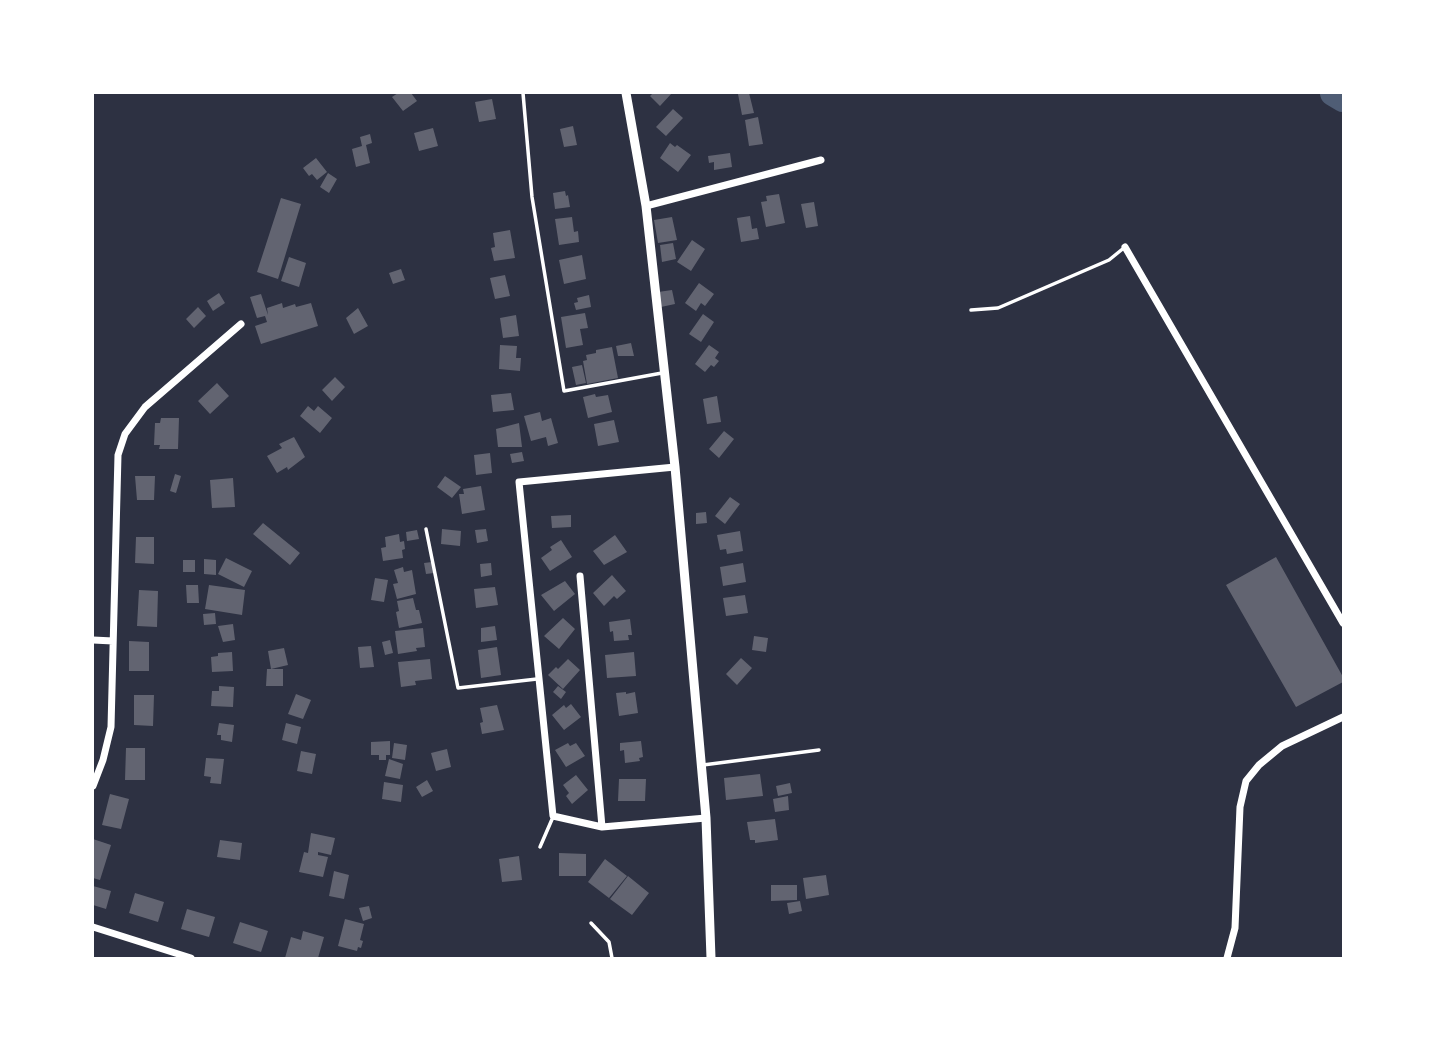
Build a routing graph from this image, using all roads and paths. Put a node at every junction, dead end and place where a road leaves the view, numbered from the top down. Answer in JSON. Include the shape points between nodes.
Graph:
{"nodes":[{"id":1,"x":523,"y":93,"type":"edge"},
{"id":2,"x":626,"y":93,"type":"edge"},
{"id":3,"x":821,"y":160,"type":"dead end"},
{"id":4,"x":646,"y":206,"type":"junction"},
{"id":5,"x":1125,"y":247,"type":"joint"},
{"id":6,"x":971,"y":310,"type":"dead end"},
{"id":7,"x":241,"y":324,"type":"dead end"},
{"id":8,"x":664,"y":372,"type":"junction"},
{"id":9,"x":675,"y":467,"type":"junction"},
{"id":10,"x":426,"y":529,"type":"dead end"},
{"id":11,"x":580,"y":576,"type":"dead end"},
{"id":12,"x":1343,"y":623,"type":"edge"},
{"id":13,"x":93,"y":639,"type":"edge"},
{"id":14,"x":113,"y":640,"type":"junction"},
{"id":15,"x":539,"y":679,"type":"junction"},
{"id":16,"x":1343,"y":717,"type":"edge"},
{"id":17,"x":819,"y":750,"type":"dead end"},
{"id":18,"x":701,"y":766,"type":"junction"},
{"id":19,"x":93,"y":786,"type":"edge"},
{"id":20,"x":553,"y":816,"type":"junction"},
{"id":21,"x":706,"y":818,"type":"junction"},
{"id":22,"x":602,"y":827,"type":"junction"},
{"id":23,"x":540,"y":847,"type":"dead end"},
{"id":24,"x":591,"y":923,"type":"dead end"},
{"id":25,"x":93,"y":927,"type":"edge"},
{"id":26,"x":191,"y":958,"type":"edge"},
{"id":27,"x":611,"y":958,"type":"edge"},
{"id":28,"x":711,"y":958,"type":"edge"},
{"id":29,"x":1227,"y":958,"type":"edge"}],
"edges":[{"from":1,"to":8,"type":"lane","via":[[532,197],[564,391]]},
{"from":2,"to":4,"type":"street"},
{"from":3,"to":4,"type":"street"},
{"from":4,"to":8,"type":"street"},
{"from":5,"to":6,"type":"lane","via":[[1109,260],[998,308]]},
{"from":5,"to":12,"type":"street"},
{"from":7,"to":14,"type":"street","via":[[145,407],[125,434],[118,455]]},
{"from":8,"to":9,"type":"street"},
{"from":9,"to":15,"type":"street","via":[[519,482]]},
{"from":9,"to":18,"type":"street"},
{"from":10,"to":15,"type":"lane","via":[[458,688]]},
{"from":11,"to":22,"type":"street"},
{"from":13,"to":14,"type":"street"},
{"from":14,"to":19,"type":"street","via":[[111,727]]},
{"from":15,"to":20,"type":"street"},
{"from":16,"to":29,"type":"street","via":[[1282,746],[1246,781],[1240,807],[1235,928]]},
{"from":17,"to":18,"type":"lane"},
{"from":18,"to":21,"type":"street"},
{"from":20,"to":22,"type":"street"},
{"from":20,"to":23,"type":"lane"},
{"from":21,"to":22,"type":"street"},
{"from":21,"to":28,"type":"street"},
{"from":24,"to":27,"type":"lane","via":[[609,942]]},
{"from":25,"to":26,"type":"street"}]}
